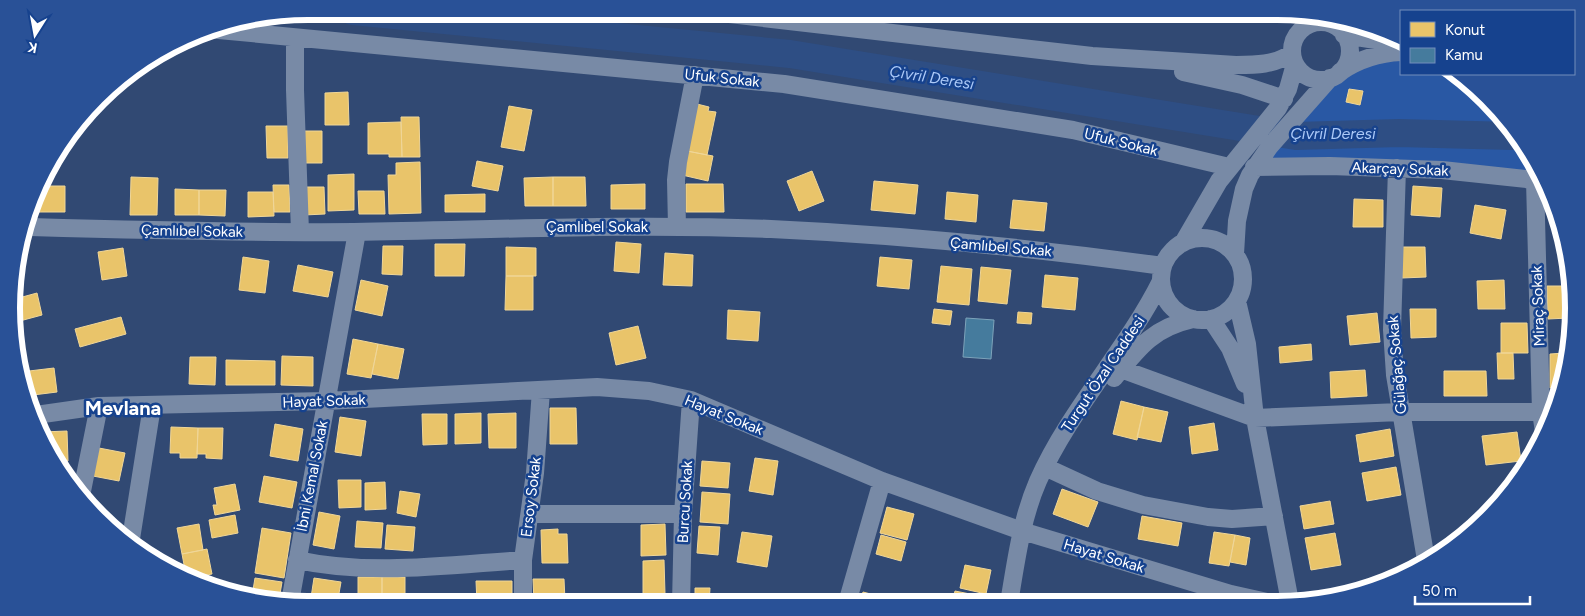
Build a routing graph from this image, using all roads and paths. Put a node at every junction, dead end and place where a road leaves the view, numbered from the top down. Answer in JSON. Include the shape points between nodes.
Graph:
{"nodes":[{"id":1,"x":781,"y":20,"type":"edge"},
{"id":2,"x":1305,"y":22,"type":"edge"},
{"id":3,"x":1320,"y":23,"type":"edge"},
{"id":4,"x":1341,"y":29,"type":"edge"},
{"id":5,"x":229,"y":31,"type":"edge"},
{"id":6,"x":295,"y":38,"type":"junction"},
{"id":7,"x":1378,"y":38,"type":"edge"},
{"id":8,"x":1400,"y":52,"type":"edge"},
{"id":9,"x":1092,"y":56,"type":"junction"},
{"id":10,"x":1294,"y":59,"type":"junction"},
{"id":11,"x":695,"y":75,"type":"junction"},
{"id":12,"x":1335,"y":75,"type":"junction"},
{"id":13,"x":1281,"y":103,"type":"junction"},
{"id":14,"x":1229,"y":167,"type":"junction"},
{"id":15,"x":1254,"y":168,"type":"junction"},
{"id":16,"x":1397,"y":168,"type":"junction"},
{"id":17,"x":1535,"y":180,"type":"edge"},
{"id":18,"x":1539,"y":190,"type":"edge"},
{"id":19,"x":32,"y":227,"type":"edge"},
{"id":20,"x":677,"y":227,"type":"junction"},
{"id":21,"x":300,"y":232,"type":"junction"},
{"id":22,"x":357,"y":232,"type":"junction"},
{"id":23,"x":1183,"y":243,"type":"junction"},
{"id":24,"x":1235,"y":254,"type":"junction"},
{"id":25,"x":1162,"y":273,"type":"junction"},
{"id":26,"x":1237,"y":301,"type":"junction"},
{"id":27,"x":1193,"y":319,"type":"junction"},
{"id":28,"x":1211,"y":319,"type":"junction"},
{"id":29,"x":1121,"y":369,"type":"junction"},
{"id":30,"x":542,"y":390,"type":"junction"},
{"id":31,"x":691,"y":400,"type":"junction"},
{"id":32,"x":326,"y":401,"type":"junction"},
{"id":33,"x":99,"y":406,"type":"junction"},
{"id":34,"x":152,"y":406,"type":"junction"},
{"id":35,"x":1547,"y":409,"type":"edge"},
{"id":36,"x":1400,"y":412,"type":"junction"},
{"id":37,"x":1545,"y":412,"type":"edge"},
{"id":38,"x":40,"y":414,"type":"edge"},
{"id":39,"x":1255,"y":418,"type":"junction"},
{"id":40,"x":1045,"y":467,"type":"junction"},
{"id":41,"x":882,"y":481,"type":"junction"},
{"id":42,"x":83,"y":487,"type":"edge"},
{"id":43,"x":530,"y":514,"type":"junction"},
{"id":44,"x":682,"y":514,"type":"junction"},
{"id":45,"x":1274,"y":516,"type":"junction"},
{"id":46,"x":1022,"y":532,"type":"junction"},
{"id":47,"x":131,"y":535,"type":"edge"},
{"id":48,"x":1425,"y":554,"type":"edge"},
{"id":49,"x":297,"y":560,"type":"junction"},
{"id":50,"x":523,"y":560,"type":"junction"},
{"id":51,"x":291,"y":595,"type":"edge"},
{"id":52,"x":1289,"y":595,"type":"edge"},
{"id":53,"x":523,"y":596,"type":"edge"},
{"id":54,"x":681,"y":596,"type":"edge"},
{"id":55,"x":849,"y":596,"type":"edge"},
{"id":56,"x":1010,"y":596,"type":"edge"},
{"id":57,"x":1242,"y":596,"type":"edge"}],
"edges":[{"from":1,"to":9,"type":"street"},
{"from":2,"to":3,"type":"street"},
{"from":2,"to":10,"type":"street","via":[[1296,37]]},
{"from":4,"to":7,"type":"street"},
{"from":4,"to":12,"type":"street","via":[[1349,46],[1348,57]]},
{"from":5,"to":6,"type":"street","name":"Ufuk Sokak"},
{"from":6,"to":11,"type":"street","name":"Ufuk Sokak"},
{"from":6,"to":21,"type":"street"},
{"from":8,"to":12,"type":"street","via":[[1364,59]]},
{"from":9,"to":10,"type":"street","via":[[1256,65]]},
{"from":9,"to":13,"type":"street","via":[[1212,77],[1242,85]]},
{"from":10,"to":12,"type":"street","via":[[1303,73],[1318,80]]},
{"from":10,"to":13,"type":"street"},
{"from":11,"to":14,"type":"street","name":"Ufuk Sokak","via":[[784,84],[1073,130]]},
{"from":11,"to":20,"type":"street","via":[[678,162]]},
{"from":12,"to":15,"type":"street","via":[[1294,118]]},
{"from":13,"to":14,"type":"street"},
{"from":14,"to":23,"type":"street"},
{"from":15,"to":16,"type":"street","name":"Akarçay Sokak"},
{"from":15,"to":24,"type":"street","via":[[1240,203]]},
{"from":16,"to":17,"type":"street","name":"Akarçay Sokak"},
{"from":16,"to":36,"type":"street","name":"Gülağaç Sokak","via":[[1392,330]]},
{"from":18,"to":35,"type":"street","name":"Miraç Sokak"},
{"from":19,"to":21,"type":"street","name":"Çamlıbel Sokak"},
{"from":20,"to":22,"type":"street","name":"Çamlıbel Sokak"},
{"from":20,"to":25,"type":"street","name":"Çamlıbel Sokak","via":[[904,237],[1051,251]]},
{"from":21,"to":22,"type":"street","name":"Çamlıbel Sokak"},
{"from":22,"to":32,"type":"street","name":"İbni Kemal Sokak"},
{"from":23,"to":24,"type":"street","via":[[1210,239]]},
{"from":23,"to":25,"type":"street","via":[[1171,253]]},
{"from":24,"to":26,"type":"street","via":[[1243,274],[1243,288]]},
{"from":25,"to":27,"type":"street","via":[[1162,288],[1168,302],[1179,313]]},
{"from":25,"to":40,"type":"street","name":"Turgut Özal Caddesi","via":[[1140,320],[1068,425]]},
{"from":26,"to":28,"type":"street","via":[[1226,313]]},
{"from":26,"to":39,"type":"street","via":[[1247,344]]},
{"from":27,"to":28,"type":"street"},
{"from":27,"to":29,"type":"street","name":"Turgut Özal Caddesi","via":[[1157,333]]},
{"from":28,"to":39,"type":"street","via":[[1236,359]]},
{"from":29,"to":39,"type":"street"},
{"from":29,"to":40,"type":"street","name":"Turgut Özal Caddesi"},
{"from":30,"to":31,"type":"street","name":"Hayat Sokak","via":[[625,388]]},
{"from":30,"to":32,"type":"street","name":"Hayat Sokak"},
{"from":30,"to":43,"type":"street","name":"Ersoy Sokak"},
{"from":31,"to":41,"type":"street","name":"Hayat Sokak"},
{"from":31,"to":44,"type":"street","name":"Burcu Sokak"},
{"from":32,"to":34,"type":"street","name":"Hayat Sokak"},
{"from":32,"to":49,"type":"street","name":"İbni Kemal Sokak"},
{"from":33,"to":34,"type":"street","name":"Hayat Sokak"},
{"from":33,"to":38,"type":"street","name":"Hayat Sokak"},
{"from":33,"to":42,"type":"street"},
{"from":34,"to":47,"type":"street"},
{"from":36,"to":37,"type":"street"},
{"from":36,"to":39,"type":"street"},
{"from":36,"to":48,"type":"street","name":"Gülağaç Sokak"},
{"from":39,"to":45,"type":"street"},
{"from":40,"to":45,"type":"street","via":[[1097,491],[1143,505],[1208,517]]},
{"from":40,"to":46,"type":"street","name":"Turgut Özal Caddesi"},
{"from":41,"to":46,"type":"street","name":"Hayat Sokak"},
{"from":41,"to":55,"type":"street"},
{"from":43,"to":44,"type":"street"},
{"from":43,"to":50,"type":"street","name":"Ersoy Sokak"},
{"from":44,"to":54,"type":"street","name":"Burcu Sokak"},
{"from":45,"to":52,"type":"street"},
{"from":46,"to":56,"type":"street","name":"Turgut Özal Caddesi"},
{"from":46,"to":57,"type":"street","name":"Hayat Sokak"},
{"from":49,"to":50,"type":"street","via":[[323,566],[404,568]]},
{"from":49,"to":51,"type":"street","name":"İbni Kemal Sokak"},
{"from":50,"to":53,"type":"street","name":"Ersoy Sokak"}]}
